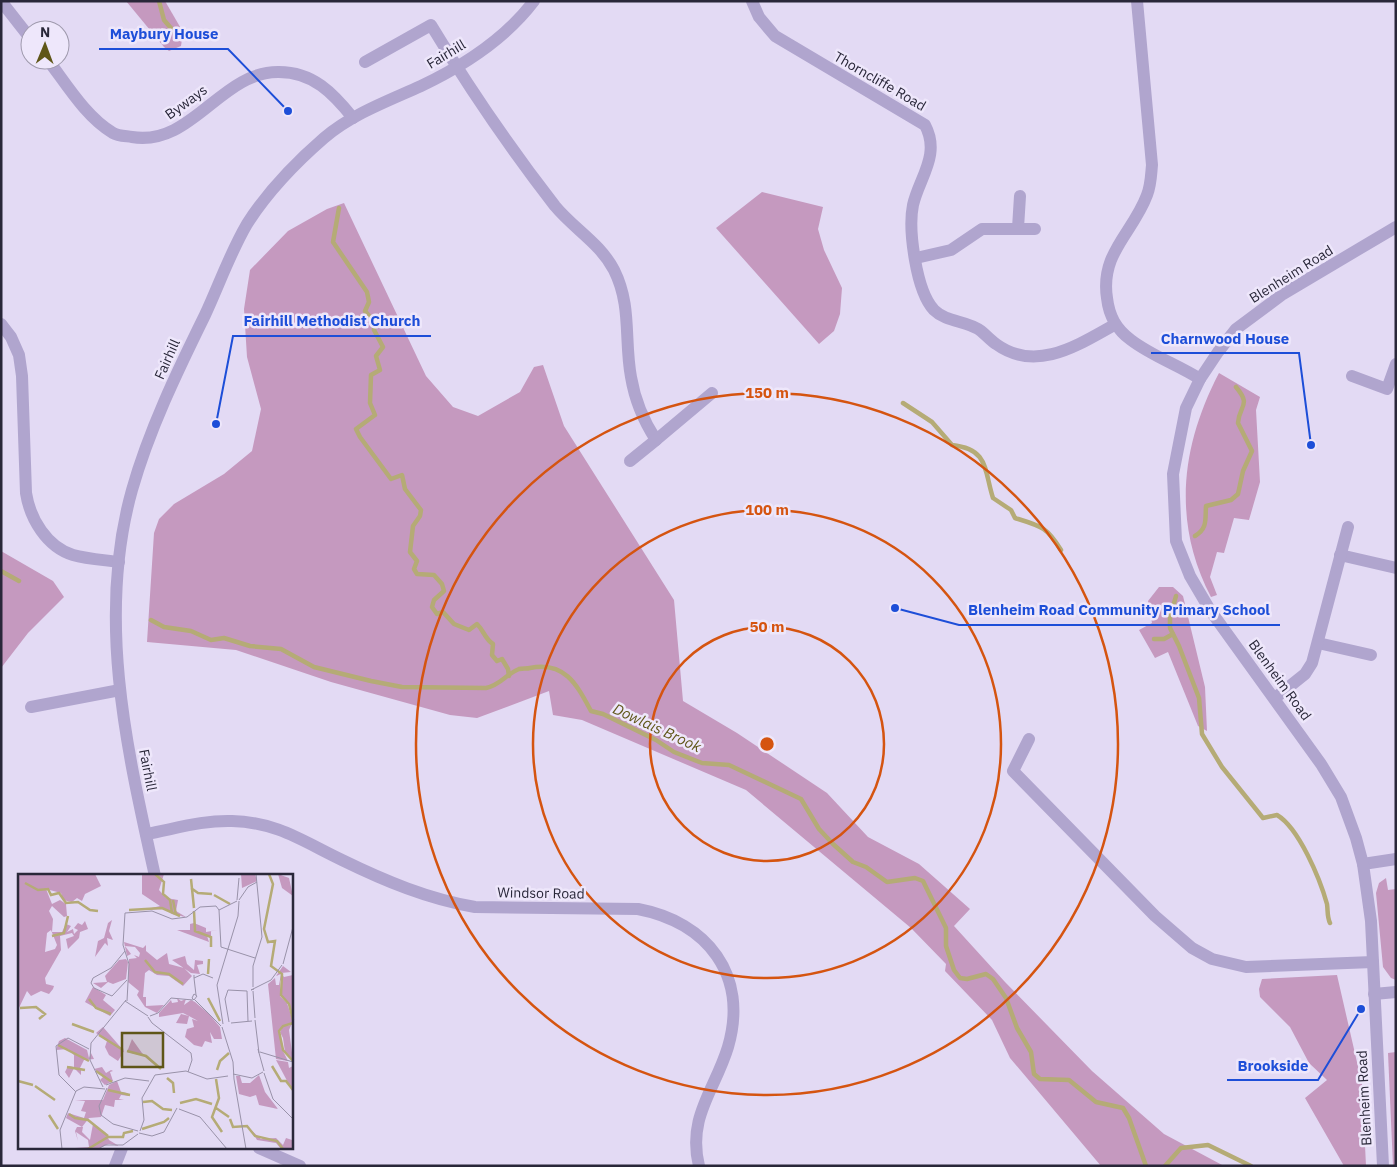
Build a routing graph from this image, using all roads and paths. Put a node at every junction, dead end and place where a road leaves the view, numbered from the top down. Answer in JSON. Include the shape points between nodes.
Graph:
{"nodes":[{"id":1,"x":1,"y":1,"type":"edge"},
{"id":2,"x":534,"y":1,"type":"edge"},
{"id":3,"x":752,"y":1,"type":"edge"},
{"id":4,"x":1137,"y":1,"type":"edge"},
{"id":5,"x":20,"y":25,"type":"edge"},
{"id":6,"x":365,"y":62,"type":"dead end"},
{"id":7,"x":456,"y":67,"type":"junction"},
{"id":8,"x":56,"y":70,"type":"edge"},
{"id":9,"x":353,"y":118,"type":"junction"},
{"id":10,"x":1020,"y":196,"type":"dead end"},
{"id":11,"x":1018,"y":228,"type":"junction"},
{"id":12,"x":1035,"y":229,"type":"dead end"},
{"id":13,"x":1394,"y":234,"type":"edge"},
{"id":14,"x":916,"y":258,"type":"junction"},
{"id":15,"x":1,"y":324,"type":"edge"},
{"id":16,"x":1114,"y":325,"type":"junction"},
{"id":17,"x":1396,"y":364,"type":"edge"},
{"id":18,"x":1352,"y":376,"type":"dead end"},
{"id":19,"x":1200,"y":379,"type":"junction"},
{"id":20,"x":712,"y":393,"type":"dead end"},
{"id":21,"x":656,"y":440,"type":"junction"},
{"id":22,"x":630,"y":461,"type":"dead end"},
{"id":23,"x":1348,"y":527,"type":"dead end"},
{"id":24,"x":1340,"y":555,"type":"junction"},
{"id":25,"x":119,"y":562,"type":"junction"},
{"id":26,"x":1396,"y":568,"type":"edge"},
{"id":27,"x":1318,"y":643,"type":"junction"},
{"id":28,"x":1371,"y":655,"type":"dead end"},
{"id":29,"x":120,"y":690,"type":"junction"},
{"id":30,"x":1275,"y":698,"type":"junction"},
{"id":31,"x":31,"y":707,"type":"dead end"},
{"id":32,"x":1029,"y":739,"type":"dead end"},
{"id":33,"x":146,"y":834,"type":"junction"},
{"id":34,"x":1396,"y":859,"type":"edge"},
{"id":35,"x":1363,"y":864,"type":"junction"},
{"id":36,"x":155,"y":874,"type":"edge"},
{"id":37,"x":1373,"y":962,"type":"junction"},
{"id":38,"x":1396,"y":992,"type":"edge"},
{"id":39,"x":1374,"y":994,"type":"junction"},
{"id":40,"x":121,"y":1150,"type":"edge"},
{"id":41,"x":264,"y":1150,"type":"edge"},
{"id":42,"x":115,"y":1166,"type":"edge"},
{"id":43,"x":300,"y":1166,"type":"edge"},
{"id":44,"x":699,"y":1166,"type":"edge"},
{"id":45,"x":1383,"y":1166,"type":"edge"}],
"edges":[{"from":1,"to":5,"type":"street"},
{"from":2,"to":7,"type":"street","name":"Fairhill","via":[[510,28]]},
{"from":3,"to":14,"type":"street","name":"Thorncliffe Road","via":[[775,36],[925,125],[930,137],[929,158],[910,222]]},
{"from":4,"to":16,"type":"street","via":[[1151,180],[1147,195],[1113,252],[1107,269],[1105,288]]},
{"from":6,"to":7,"type":"street","via":[[431,25]]},
{"from":7,"to":9,"type":"street","name":"Fairhill"},
{"from":7,"to":21,"type":"street","via":[[497,129],[557,208],[604,253],[614,270],[626,309],[630,376],[643,420]]},
{"from":8,"to":9,"type":"street","name":"Byways","via":[[90,115],[114,134],[147,139],[170,132],[238,82],[271,72],[294,72],[320,83]]},
{"from":9,"to":25,"type":"street","name":"Fairhill","via":[[328,134],[277,182],[246,226],[181,364],[144,453],[131,493]]},
{"from":10,"to":11,"type":"street"},
{"from":11,"to":12,"type":"street"},
{"from":11,"to":14,"type":"street","via":[[982,229],[950,250]]},
{"from":13,"to":19,"type":"street","name":"Blenheim Road","via":[[1283,294],[1254,315],[1236,329]]},
{"from":14,"to":16,"type":"street","name":"Thorncliffe Road","via":[[923,296],[934,310],[946,319],[979,330],[1016,354],[1055,355]]},
{"from":15,"to":25,"type":"street","via":[[19,355],[26,493],[34,521],[56,545],[72,555]]},
{"from":16,"to":19,"type":"street","via":[[1151,353]]},
{"from":17,"to":18,"type":"street","via":[[1387,389]]},
{"from":19,"to":30,"type":"street","name":"Blenheim Road","via":[[1186,408],[1176,448],[1173,474],[1176,541],[1190,576],[1210,610]]},
{"from":20,"to":21,"type":"street"},
{"from":21,"to":22,"type":"street"},
{"from":23,"to":24,"type":"street"},
{"from":24,"to":26,"type":"street"},
{"from":24,"to":27,"type":"street"},
{"from":25,"to":29,"type":"street","name":"Fairhill","via":[[115,648]]},
{"from":27,"to":28,"type":"street"},
{"from":27,"to":30,"type":"street","via":[[1305,674]]},
{"from":29,"to":31,"type":"street"},
{"from":29,"to":33,"type":"street","name":"Fairhill"},
{"from":30,"to":35,"type":"street","name":"Blenheim Road","via":[[1310,745],[1341,797]]},
{"from":32,"to":37,"type":"street","via":[[1013,771],[1192,948],[1212,960],[1246,967]]},
{"from":33,"to":36,"type":"street","name":"Fairhill"},
{"from":33,"to":44,"type":"street","name":"Windsor Road","via":[[232,821],[267,825],[302,838],[381,878],[438,900],[475,907],[638,909],[658,912],[680,921],[713,948],[729,978],[732,1000],[728,1048],[698,1122],[696,1151]]},
{"from":34,"to":35,"type":"street"},
{"from":35,"to":37,"type":"street","name":"Blenheim Road"},
{"from":37,"to":39,"type":"street","name":"Blenheim Road"},
{"from":38,"to":39,"type":"street"},
{"from":39,"to":45,"type":"street","name":"Blenheim Road"},
{"from":40,"to":42,"type":"street"},
{"from":41,"to":43,"type":"street"}]}
